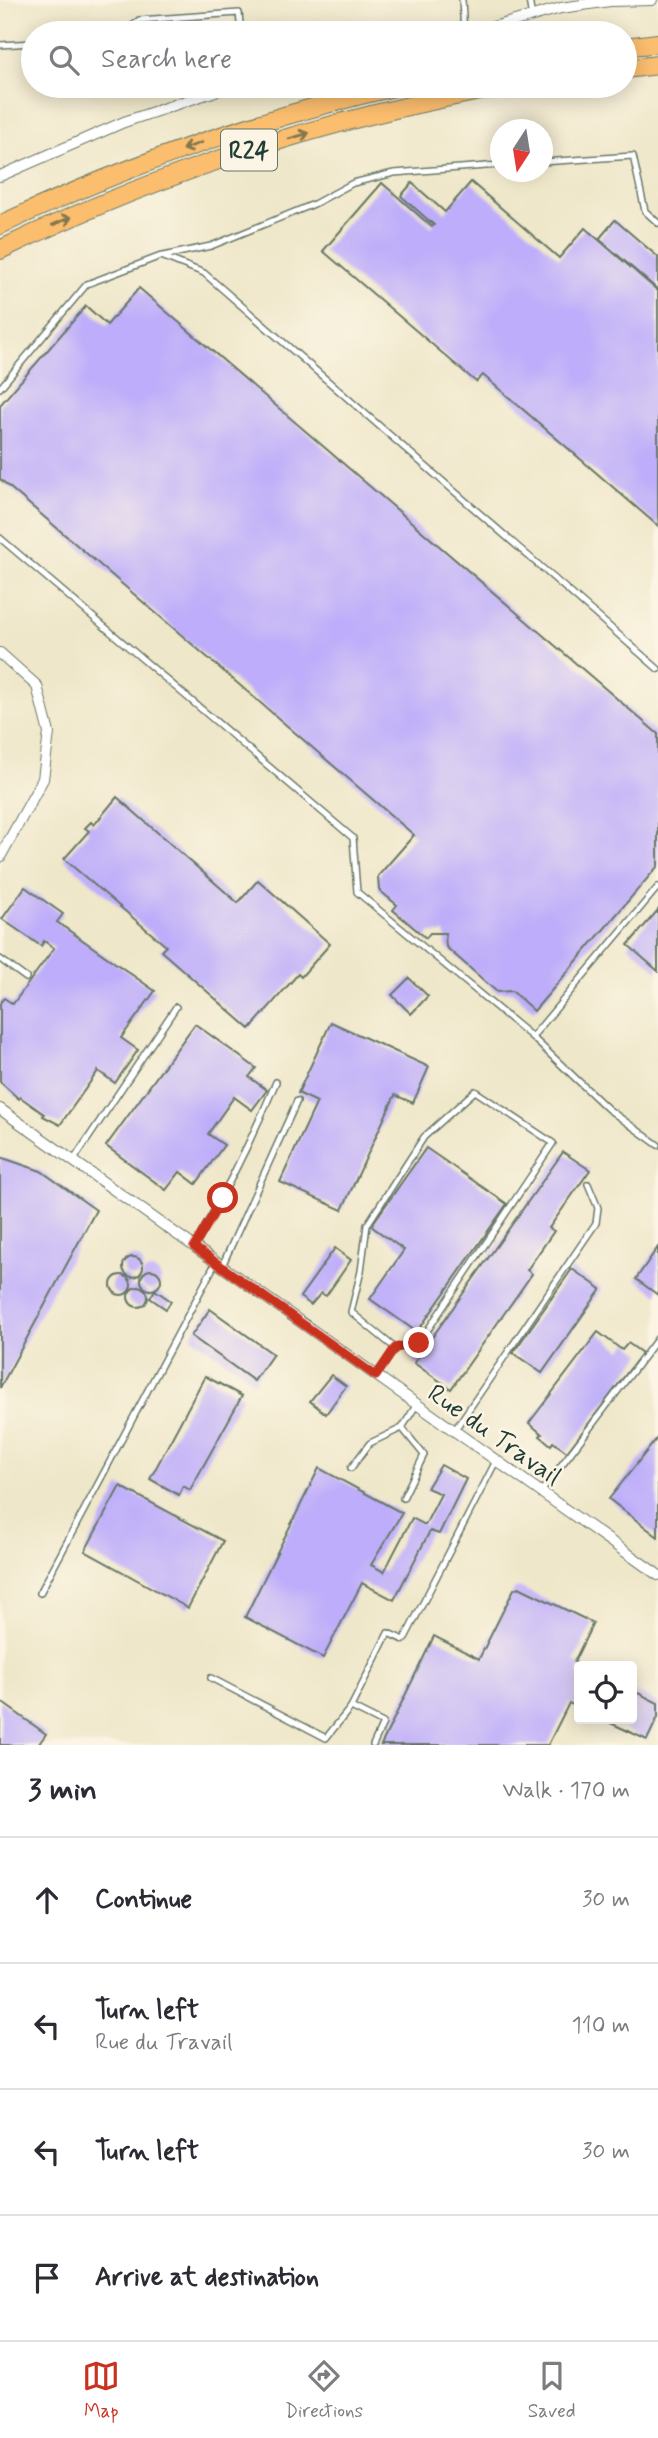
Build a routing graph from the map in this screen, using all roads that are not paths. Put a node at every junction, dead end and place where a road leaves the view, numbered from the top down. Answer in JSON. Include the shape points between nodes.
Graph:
{"nodes":[{"id":1,"x":462,"y":0,"type":"edge"},
{"id":2,"x":529,"y":0,"type":"edge"},
{"id":3,"x":652,"y":0,"type":"edge"},
{"id":4,"x":610,"y":1,"type":"edge"},
{"id":5,"x":532,"y":17,"type":"junction"},
{"id":6,"x":138,"y":21,"type":"edge"},
{"id":7,"x":240,"y":21,"type":"edge"},
{"id":8,"x":463,"y":21,"type":"edge"},
{"id":9,"x":517,"y":21,"type":"edge"},
{"id":10,"x":658,"y":43,"type":"edge"},
{"id":11,"x":21,"y":44,"type":"edge"},
{"id":12,"x":0,"y":45,"type":"edge"},
{"id":13,"x":637,"y":46,"type":"edge"},
{"id":14,"x":658,"y":65,"type":"edge"},
{"id":15,"x":637,"y":68,"type":"edge"},
{"id":16,"x":195,"y":98,"type":"edge"},
{"id":17,"x":354,"y":98,"type":"edge"},
{"id":18,"x":452,"y":98,"type":"edge"},
{"id":19,"x":553,"y":161,"type":"edge"},
{"id":20,"x":490,"y":166,"type":"edge"},
{"id":21,"x":0,"y":176,"type":"edge"},
{"id":22,"x":658,"y":223,"type":"edge"},
{"id":23,"x":0,"y":225,"type":"edge"},
{"id":24,"x":0,"y":250,"type":"edge"},
{"id":25,"x":161,"y":256,"type":"junction"},
{"id":26,"x":0,"y":388,"type":"edge"},
{"id":27,"x":0,"y":538,"type":"edge"},
{"id":28,"x":0,"y":653,"type":"edge"},
{"id":29,"x":658,"y":670,"type":"edge"},
{"id":30,"x":0,"y":857,"type":"edge"},
{"id":31,"x":658,"y":887,"type":"edge"},
{"id":32,"x":0,"y":959,"type":"edge"},
{"id":33,"x":26,"y":978,"type":"dead end"},
{"id":34,"x":176,"y":1007,"type":"dead end"},
{"id":35,"x":532,"y":1037,"type":"junction"},
{"id":36,"x":276,"y":1082,"type":"dead end"},
{"id":37,"x":297,"y":1101,"type":"dead end"},
{"id":38,"x":0,"y":1109,"type":"edge"},
{"id":39,"x":658,"y":1145,"type":"edge"},
{"id":40,"x":73,"y":1161,"type":"junction"},
{"id":41,"x":588,"y":1184,"type":"dead end"},
{"id":42,"x":194,"y":1247,"type":"junction"},
{"id":43,"x":219,"y":1264,"type":"junction"},
{"id":44,"x":658,"y":1338,"type":"edge"},
{"id":45,"x":395,"y":1348,"type":"junction"},
{"id":46,"x":376,"y":1376,"type":"junction"},
{"id":47,"x":417,"y":1405,"type":"junction"},
{"id":48,"x":401,"y":1428,"type":"junction"},
{"id":49,"x":454,"y":1431,"type":"junction"},
{"id":50,"x":496,"y":1461,"type":"junction"},
{"id":51,"x":351,"y":1468,"type":"dead end"},
{"id":52,"x":541,"y":1492,"type":"junction"},
{"id":53,"x":403,"y":1498,"type":"dead end"},
{"id":54,"x":658,"y":1575,"type":"edge"},
{"id":55,"x":40,"y":1593,"type":"dead end"},
{"id":56,"x":211,"y":1678,"type":"dead end"},
{"id":57,"x":351,"y":1707,"type":"junction"},
{"id":58,"x":373,"y":1745,"type":"edge"}],
"edges":[{"from":1,"to":8,"type":"lane"},
{"from":2,"to":5,"type":"lane"},
{"from":3,"to":4,"type":"street"},
{"from":4,"to":5,"type":"street"},
{"from":5,"to":9,"type":"street"},
{"from":6,"to":7,"type":"lane","via":[[239,13]]},
{"from":10,"to":13,"type":"highway"},
{"from":11,"to":12,"type":"lane"},
{"from":14,"to":15,"type":"highway"},
{"from":16,"to":21,"type":"street","via":[[124,122]]},
{"from":17,"to":23,"type":"highway","number":"R24","one_way":true,"via":[[240,128],[124,170]]},
{"from":24,"to":18,"type":"highway","number":"R24","one_way":true,"via":[[134,191],[247,150]]},
{"from":19,"to":22,"type":"lane","via":[[633,156],[645,211]]},
{"from":20,"to":25,"type":"lane","via":[[394,173],[353,183],[211,246]]},
{"from":25,"to":26,"type":"lane","via":[[86,284]]},
{"from":25,"to":29,"type":"lane","via":[[204,273]]},
{"from":27,"to":35,"type":"lane","via":[[353,838],[357,892]]},
{"from":28,"to":30,"type":"street","via":[[37,686],[49,733],[43,779]]},
{"from":31,"to":35,"type":"lane"},
{"from":32,"to":33,"type":"lane"},
{"from":34,"to":40,"type":"lane"},
{"from":35,"to":39,"type":"lane","via":[[608,1108]]},
{"from":36,"to":42,"type":"lane","via":[[240,1163]]},
{"from":37,"to":43,"type":"lane"},
{"from":38,"to":40,"type":"street","name":"Rue du Travail"},
{"from":40,"to":42,"type":"street","name":"Rue du Travail"},
{"from":41,"to":49,"type":"lane","via":[[598,1208],[596,1223]]},
{"from":42,"to":43,"type":"street","name":"Rue du Travail"},
{"from":43,"to":46,"type":"street","name":"Rue du Travail"},
{"from":43,"to":55,"type":"lane"},
{"from":44,"to":52,"type":"lane"},
{"from":45,"to":45,"type":"lane","via":[[351,1312],[367,1225],[424,1138],[475,1091],[553,1143],[419,1343]]},
{"from":45,"to":46,"type":"lane"},
{"from":46,"to":47,"type":"street","name":"Rue du Travail"},
{"from":47,"to":48,"type":"lane"},
{"from":47,"to":49,"type":"street","name":"Rue du Travail"},
{"from":48,"to":51,"type":"lane","via":[[370,1443]]},
{"from":48,"to":53,"type":"lane","via":[[424,1455]]},
{"from":49,"to":50,"type":"street","name":"Rue du Travail"},
{"from":50,"to":52,"type":"street","name":"Rue du Travail"},
{"from":50,"to":57,"type":"lane","via":[[404,1640],[388,1633]]},
{"from":52,"to":54,"type":"street","name":"Rue du Travail"},
{"from":56,"to":57,"type":"lane","via":[[326,1738]]},
{"from":57,"to":58,"type":"lane","via":[[383,1723]]}]}
